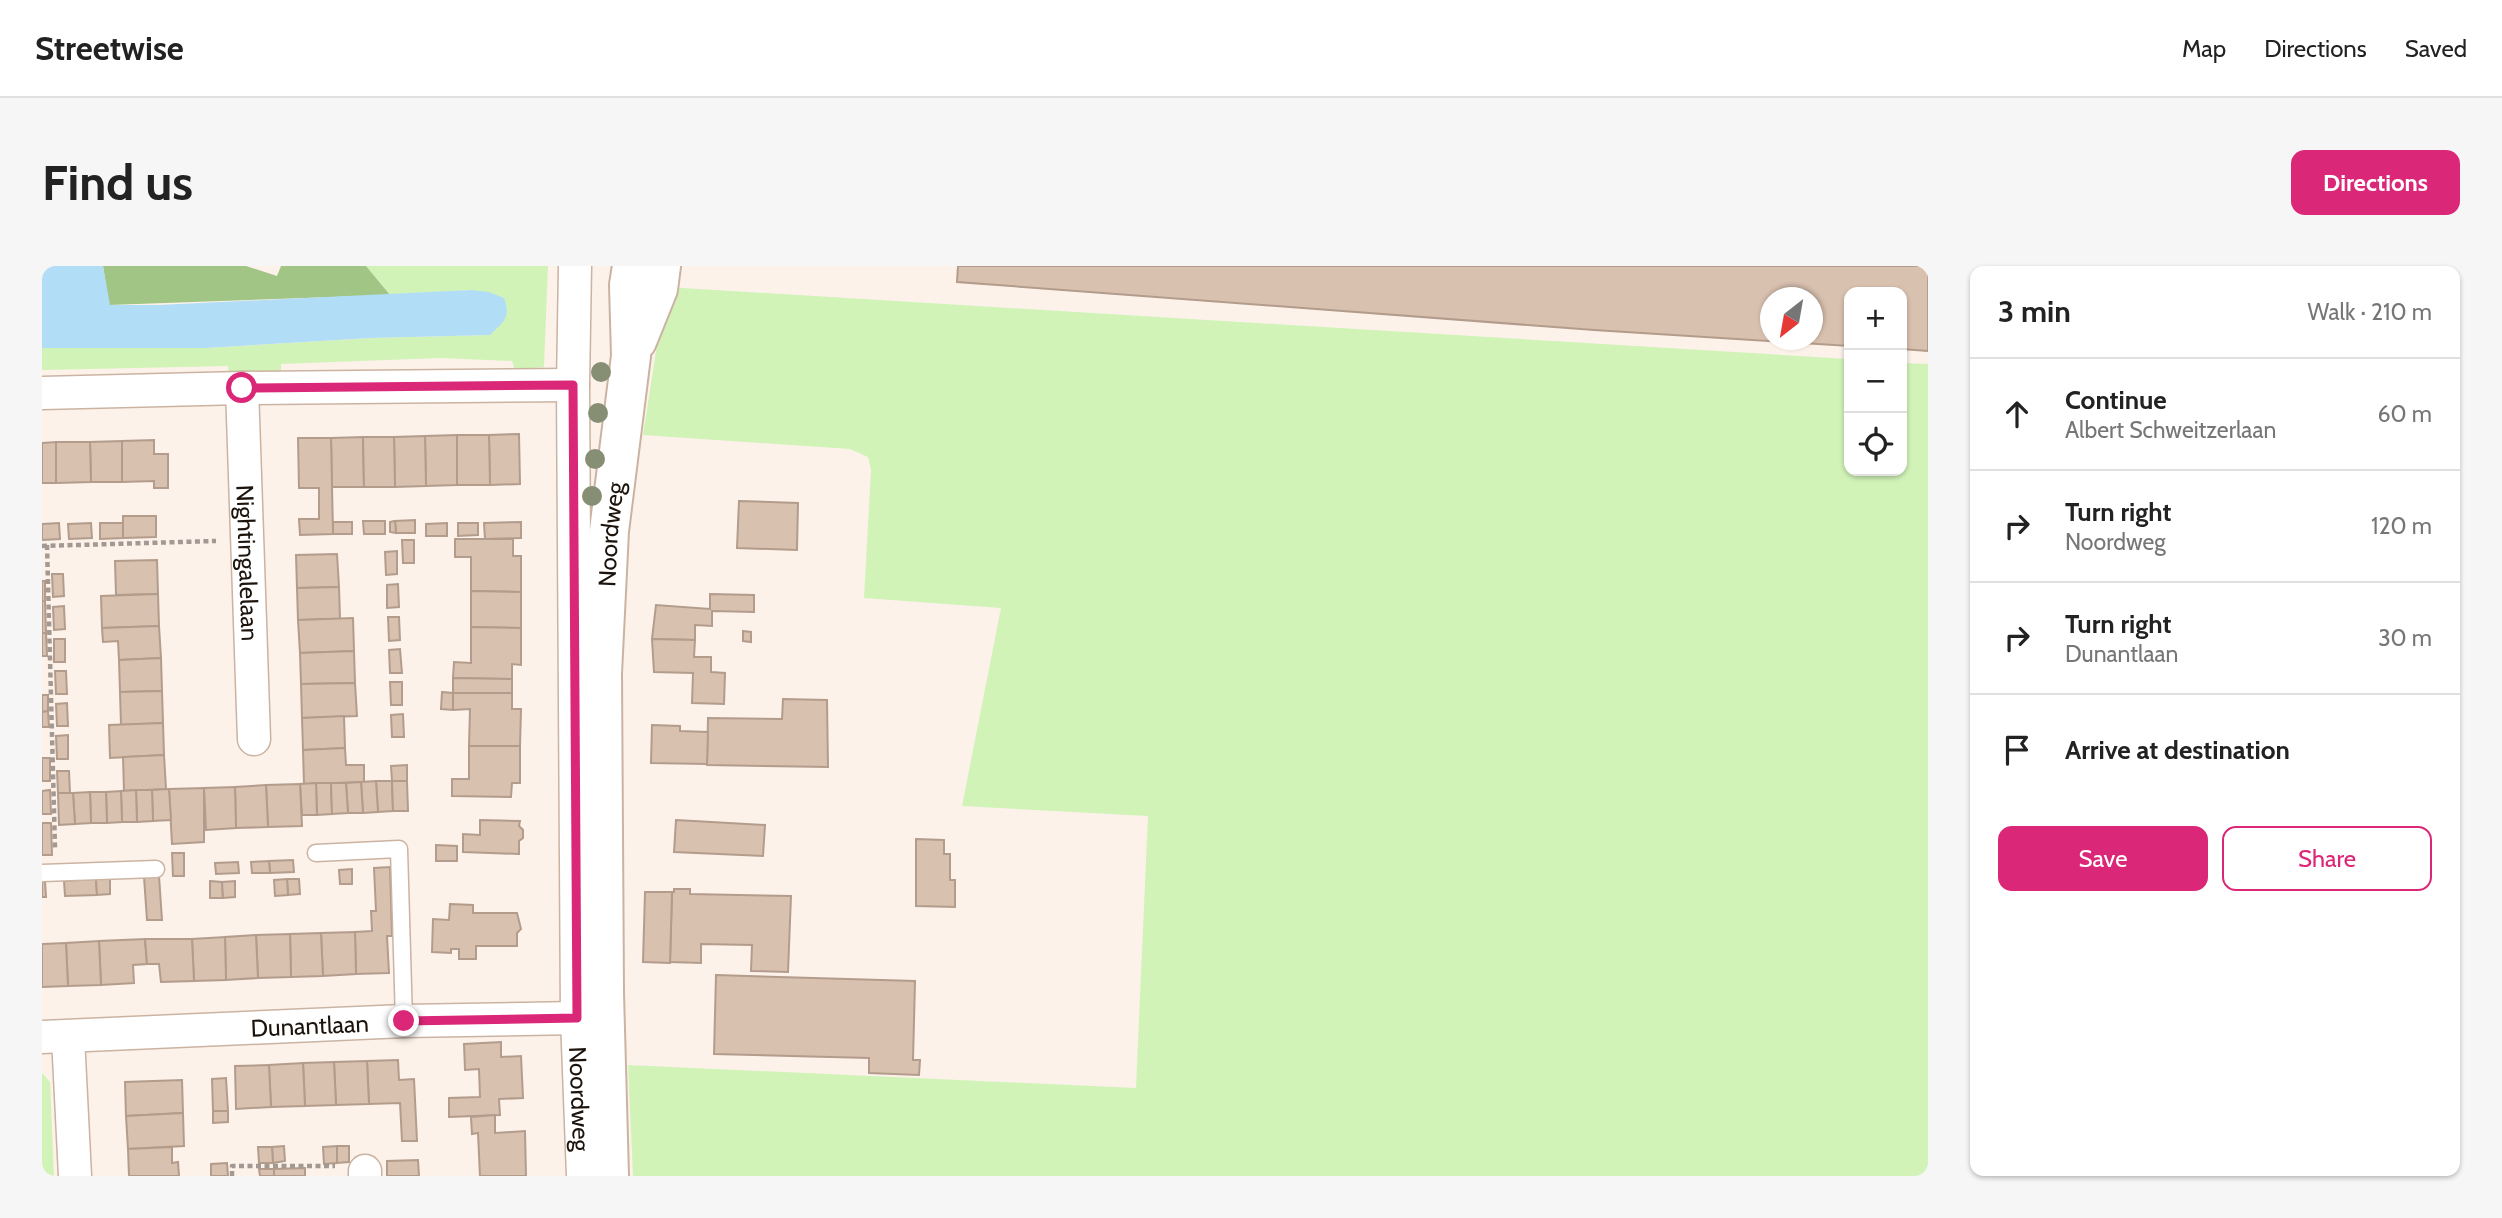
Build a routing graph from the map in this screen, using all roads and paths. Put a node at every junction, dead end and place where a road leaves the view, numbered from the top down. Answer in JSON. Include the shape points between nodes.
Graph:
{"nodes":[{"id":1,"x":575,"y":266,"type":"edge"},
{"id":2,"x":632,"y":266,"type":"edge"},
{"id":3,"x":661,"y":266,"type":"edge"},
{"id":4,"x":631,"y":356,"type":"junction"},
{"id":5,"x":573,"y":385,"type":"junction"},
{"id":6,"x":242,"y":388,"type":"junction"},
{"id":7,"x":42,"y":393,"type":"edge"},
{"id":8,"x":248,"y":540,"type":"junction"},
{"id":9,"x":44,"y":546,"type":"edge"},
{"id":10,"x":254,"y":739,"type":"dead end"},
{"id":11,"x":316,"y":853,"type":"dead end"},
{"id":12,"x":156,"y":869,"type":"dead end"},
{"id":13,"x":49,"y":873,"type":"edge"},
{"id":14,"x":577,"y":1018,"type":"junction"},
{"id":15,"x":404,"y":1021,"type":"junction"},
{"id":16,"x":55,"y":1037,"type":"edge"},
{"id":17,"x":365,"y":1174,"type":"edge"},
{"id":18,"x":75,"y":1176,"type":"edge"},
{"id":19,"x":232,"y":1176,"type":"edge"},
{"id":20,"x":583,"y":1176,"type":"edge"},
{"id":21,"x":609,"y":1176,"type":"edge"}],
"edges":[{"from":1,"to":5,"type":"street","name":"Noordweg"},
{"from":2,"to":4,"type":"main road"},
{"from":3,"to":4,"type":"main road","via":[[658,289]]},
{"from":4,"to":21,"type":"main road","name":"Noordweg","via":[[608,531],[602,673]]},
{"from":5,"to":6,"type":"street"},
{"from":5,"to":14,"type":"street","name":"Noordweg"},
{"from":6,"to":7,"type":"street"},
{"from":6,"to":8,"type":"street","name":"Nightingalelaan"},
{"from":8,"to":9,"type":"path"},
{"from":8,"to":10,"type":"street","name":"Nightingalelaan"},
{"from":9,"to":13,"type":"path"},
{"from":11,"to":15,"type":"lane","via":[[399,849]]},
{"from":12,"to":13,"type":"lane"},
{"from":14,"to":15,"type":"street","name":"Dunantlaan"},
{"from":14,"to":20,"type":"street","name":"Noordweg"},
{"from":15,"to":16,"type":"street","name":"Dunantlaan"},
{"from":16,"to":18,"type":"street"},
{"from":17,"to":19,"type":"path","via":[[360,1166],[232,1166]]}]}
